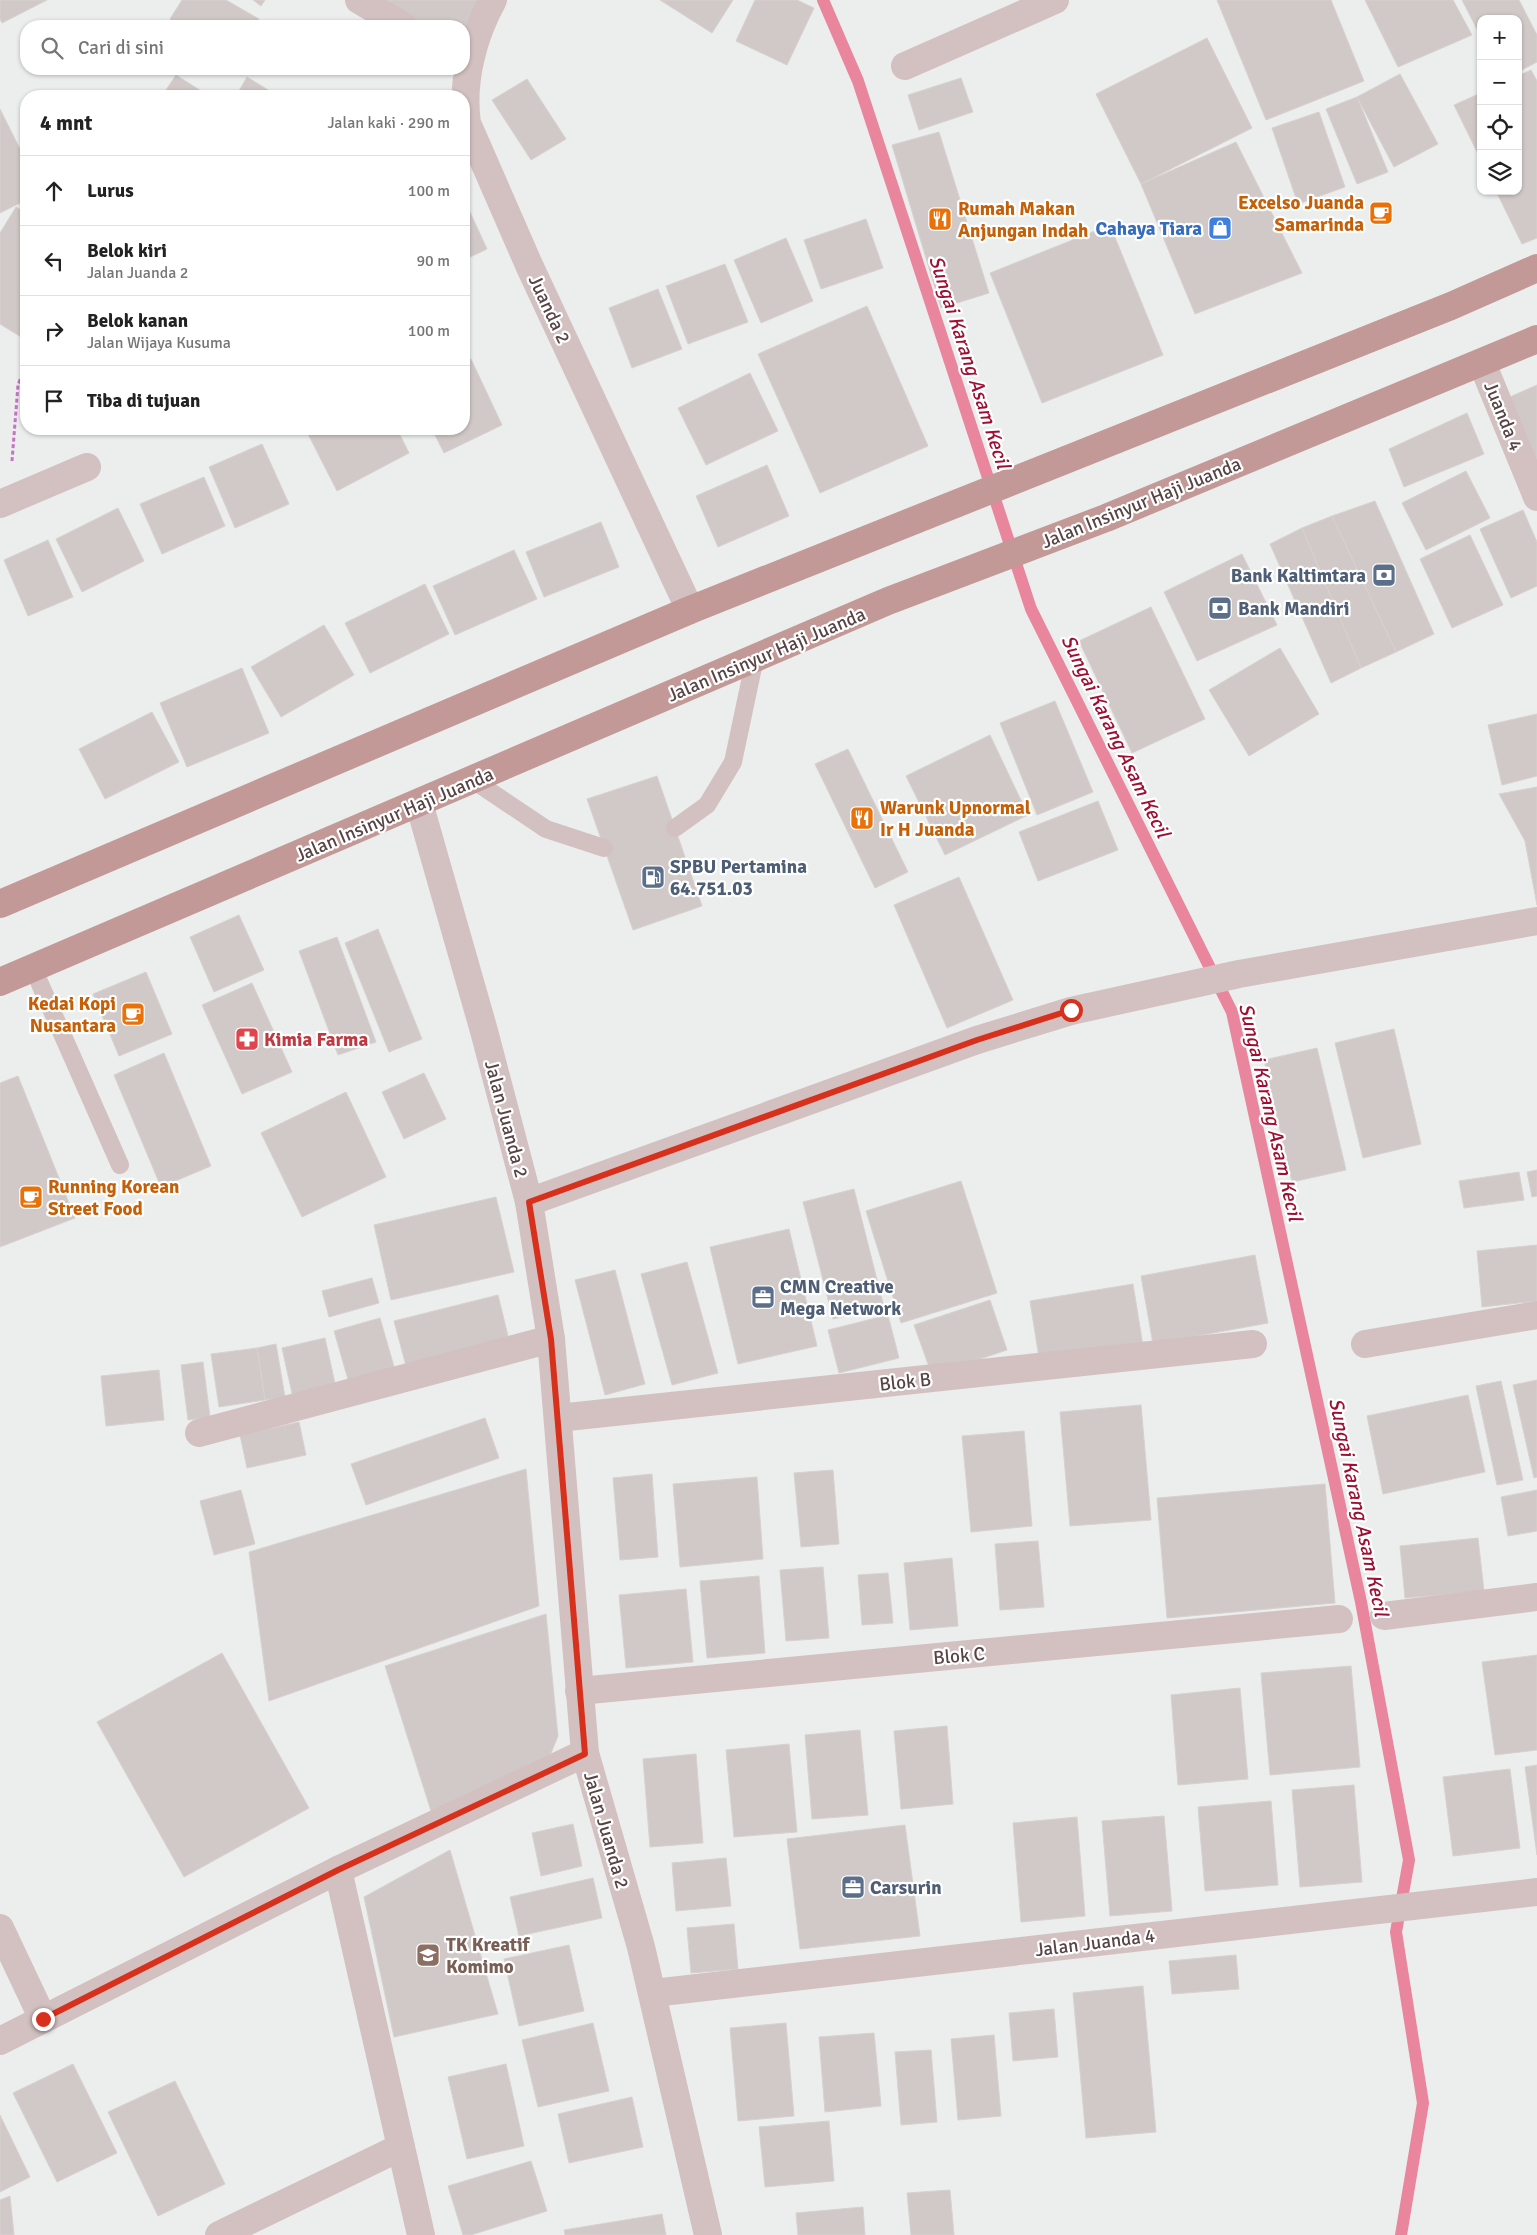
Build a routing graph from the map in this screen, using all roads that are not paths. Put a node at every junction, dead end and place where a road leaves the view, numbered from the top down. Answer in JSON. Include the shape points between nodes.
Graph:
{"nodes":[{"id":1,"x":359,"y":0,"type":"edge"},
{"id":2,"x":493,"y":0,"type":"edge"},
{"id":3,"x":1055,"y":0,"type":"edge"},
{"id":4,"x":393,"y":20,"type":"edge"},
{"id":5,"x":470,"y":56,"type":"edge"},
{"id":6,"x":905,"y":66,"type":"dead end"},
{"id":7,"x":466,"y":75,"type":"edge"},
{"id":8,"x":465,"y":90,"type":"edge"},
{"id":9,"x":470,"y":144,"type":"edge"},
{"id":10,"x":1537,"y":268,"type":"edge"},
{"id":11,"x":1537,"y":339,"type":"edge"},
{"id":12,"x":1482,"y":363,"type":"junction"},
{"id":13,"x":87,"y":468,"type":"dead end"},
{"id":14,"x":1537,"y":497,"type":"edge"},
{"id":15,"x":5,"y":501,"type":"edge"},
{"id":16,"x":690,"y":610,"type":"junction"},
{"id":17,"x":756,"y":658,"type":"junction"},
{"id":18,"x":473,"y":780,"type":"junction"},
{"id":19,"x":419,"y":803,"type":"junction"},
{"id":20,"x":675,"y":828,"type":"dead end"},
{"id":21,"x":604,"y":848,"type":"dead end"},
{"id":22,"x":0,"y":904,"type":"edge"},
{"id":23,"x":1537,"y":921,"type":"edge"},
{"id":24,"x":33,"y":968,"type":"junction"},
{"id":25,"x":0,"y":982,"type":"edge"},
{"id":26,"x":120,"y":1165,"type":"dead end"},
{"id":27,"x":529,"y":1202,"type":"junction"},
{"id":28,"x":1537,"y":1315,"type":"edge"},
{"id":29,"x":551,"y":1339,"type":"junction"},
{"id":30,"x":1253,"y":1344,"type":"dead end"},
{"id":31,"x":1365,"y":1344,"type":"dead end"},
{"id":32,"x":558,"y":1418,"type":"junction"},
{"id":33,"x":200,"y":1433,"type":"dead end"},
{"id":34,"x":1537,"y":1598,"type":"edge"},
{"id":35,"x":1384,"y":1616,"type":"dead end"},
{"id":36,"x":1339,"y":1619,"type":"dead end"},
{"id":37,"x":580,"y":1691,"type":"junction"},
{"id":38,"x":585,"y":1754,"type":"junction"},
{"id":39,"x":338,"y":1870,"type":"junction"},
{"id":40,"x":1537,"y":1892,"type":"edge"},
{"id":41,"x":0,"y":1928,"type":"edge"},
{"id":42,"x":652,"y":1993,"type":"junction"},
{"id":43,"x":43,"y":2019,"type":"junction"},
{"id":44,"x":0,"y":2041,"type":"edge"},
{"id":45,"x":401,"y":2147,"type":"junction"},
{"id":46,"x":226,"y":2234,"type":"edge"},
{"id":47,"x":422,"y":2235,"type":"edge"},
{"id":48,"x":708,"y":2235,"type":"edge"}],
"edges":[{"from":1,"to":4,"type":"street"},
{"from":2,"to":5,"type":"street","name":"Juanda 2"},
{"from":3,"to":6,"type":"street"},
{"from":7,"to":8,"type":"street","name":"Juanda 2"},
{"from":9,"to":16,"type":"street","name":"Juanda 2"},
{"from":10,"to":16,"type":"highway","via":[[1451,306]]},
{"from":11,"to":12,"type":"highway","name":"Jalan Insinyur Haji Juanda"},
{"from":12,"to":14,"type":"street","name":"Juanda 4"},
{"from":12,"to":17,"type":"highway","name":"Jalan Insinyur Haji Juanda","via":[[1106,518],[888,601]]},
{"from":13,"to":15,"type":"street"},
{"from":16,"to":22,"type":"highway"},
{"from":17,"to":18,"type":"highway","name":"Jalan Insinyur Haji Juanda"},
{"from":17,"to":20,"type":"lane","via":[[733,762],[707,805]]},
{"from":18,"to":19,"type":"highway","name":"Jalan Insinyur Haji Juanda"},
{"from":18,"to":21,"type":"lane","via":[[546,829]]},
{"from":19,"to":24,"type":"highway","name":"Jalan Insinyur Haji Juanda"},
{"from":19,"to":27,"type":"street","name":"Jalan Juanda 2"},
{"from":23,"to":27,"type":"street","via":[[1239,974],[1071,1010],[1017,1026]]},
{"from":24,"to":25,"type":"highway","name":"Jalan Insinyur Haji Juanda"},
{"from":24,"to":26,"type":"lane"},
{"from":27,"to":29,"type":"street","name":"Jalan Juanda 2"},
{"from":28,"to":31,"type":"street"},
{"from":29,"to":32,"type":"street","name":"Jalan Juanda 2"},
{"from":29,"to":33,"type":"street"},
{"from":30,"to":32,"type":"street","name":"Blok B"},
{"from":32,"to":37,"type":"street","name":"Jalan Juanda 2"},
{"from":34,"to":35,"type":"street"},
{"from":36,"to":37,"type":"street","name":"Blok C"},
{"from":37,"to":38,"type":"street","name":"Jalan Juanda 2"},
{"from":38,"to":39,"type":"street"},
{"from":38,"to":42,"type":"street","name":"Jalan Juanda 2"},
{"from":39,"to":43,"type":"street"},
{"from":39,"to":45,"type":"street"},
{"from":40,"to":42,"type":"street","name":"Jalan Juanda 4"},
{"from":41,"to":43,"type":"street"},
{"from":42,"to":48,"type":"street","name":"Jalan Juanda 2"},
{"from":43,"to":44,"type":"street"},
{"from":45,"to":46,"type":"street"},
{"from":45,"to":47,"type":"street"}]}
